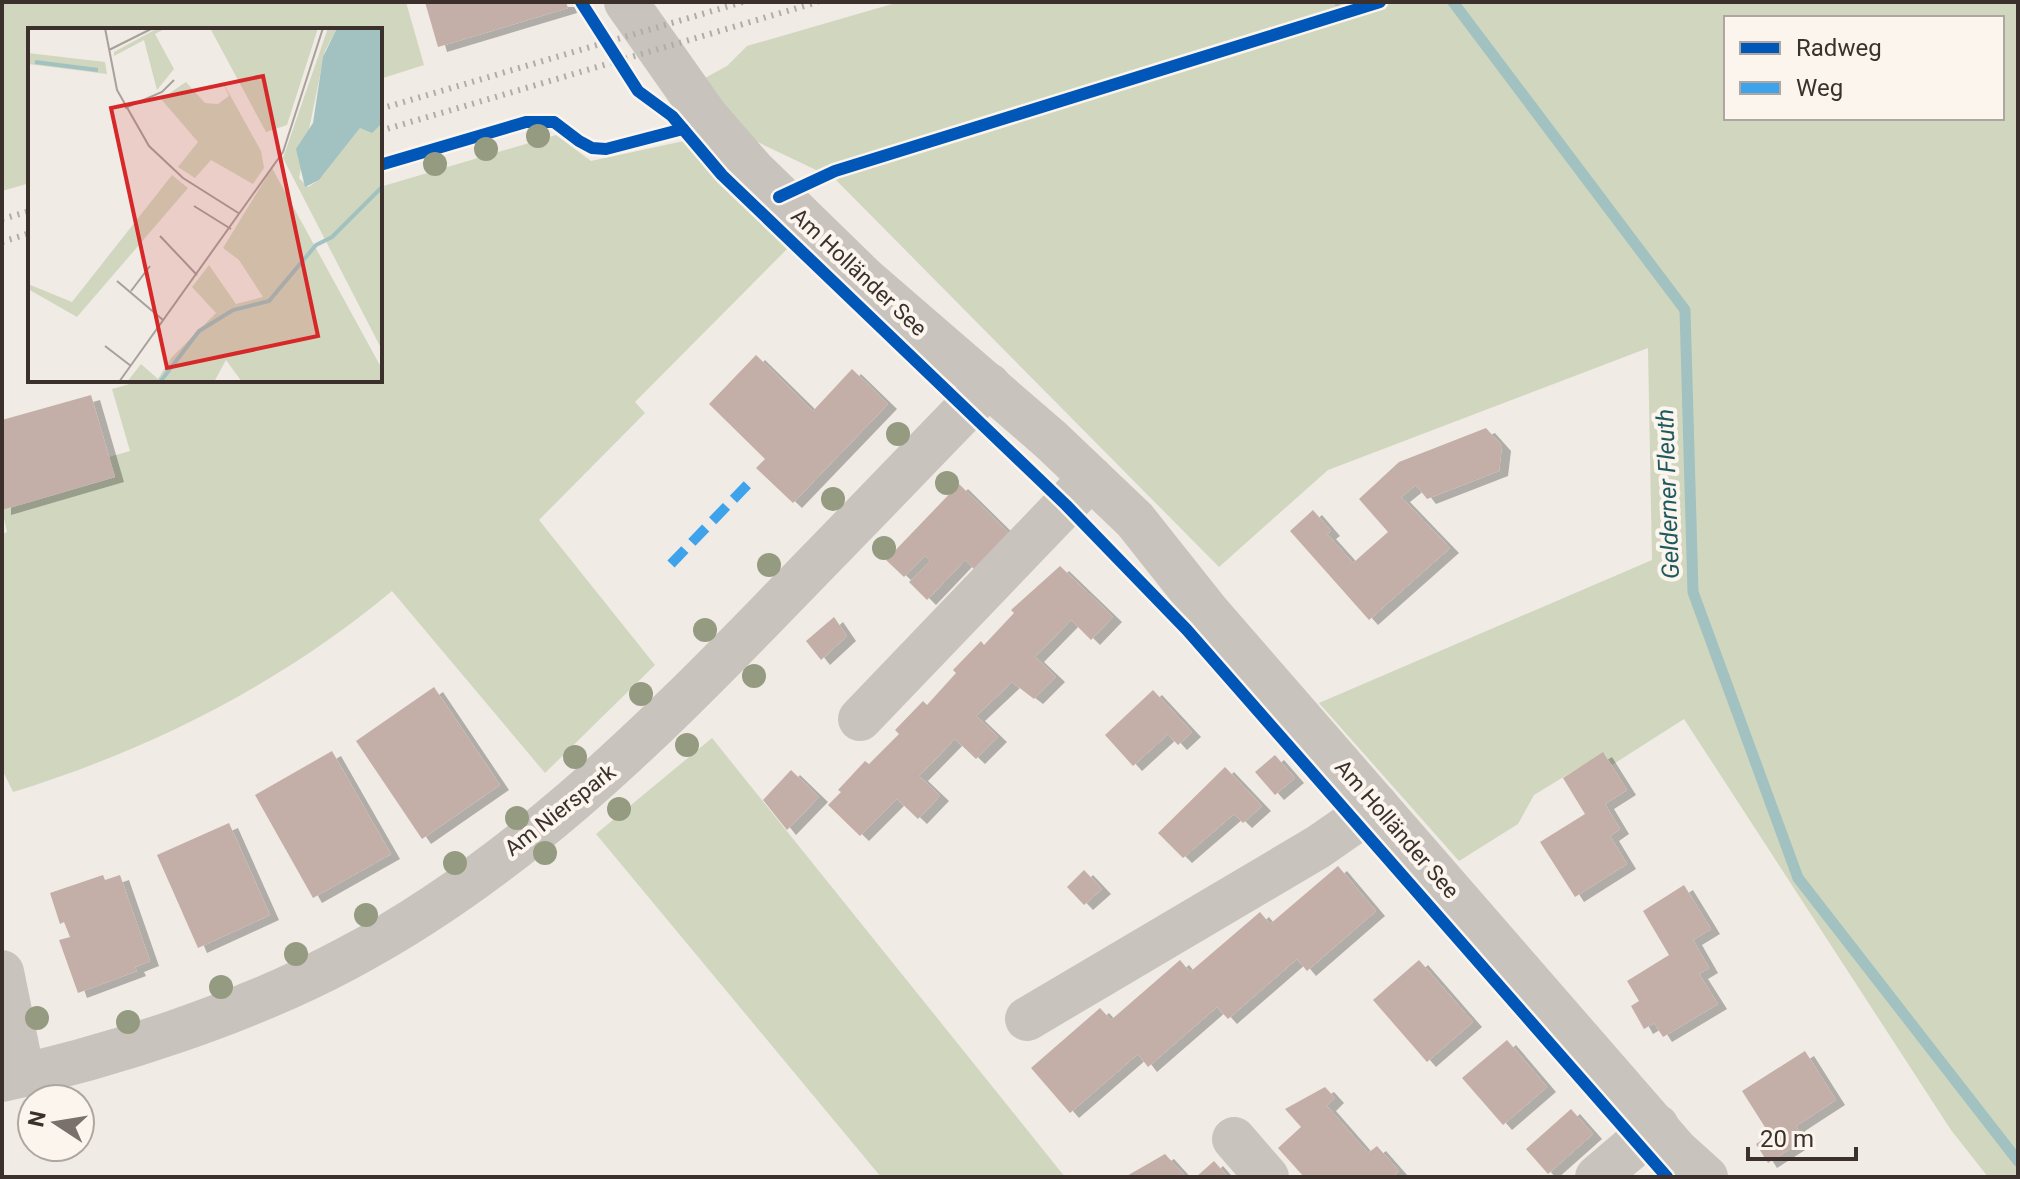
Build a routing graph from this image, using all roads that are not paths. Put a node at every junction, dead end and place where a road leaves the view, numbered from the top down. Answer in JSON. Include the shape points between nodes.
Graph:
{"nodes":[{"id":1,"x":626,"y":2,"type":"edge"},
{"id":2,"x":989,"y":385,"type":"junction"},
{"id":3,"x":1091,"y":478,"type":"junction"},
{"id":4,"x":860,"y":719,"type":"dead end"},
{"id":5,"x":1377,"y":806,"type":"junction"},
{"id":6,"x":2,"y":972,"type":"edge"},
{"id":7,"x":1027,"y":1019,"type":"dead end"},
{"id":8,"x":13,"y":1078,"type":"edge"},
{"id":9,"x":1657,"y":1126,"type":"junction"},
{"id":10,"x":1234,"y":1139,"type":"dead end"},
{"id":11,"x":1267,"y":1177,"type":"edge"},
{"id":12,"x":1597,"y":1177,"type":"edge"},
{"id":13,"x":1706,"y":1177,"type":"edge"}],
"edges":[{"from":1,"to":2,"type":"street","name":"Am Holländer See","via":[[706,116],[753,170],[866,280]]},
{"from":2,"to":3,"type":"street","name":"Am Holländer See"},
{"from":2,"to":8,"type":"street","name":"Am Nierspark","via":[[631,752],[448,897],[345,960],[237,1006],[149,1039]]},
{"from":3,"to":4,"type":"street"},
{"from":3,"to":5,"type":"street","name":"Am Holländer See","via":[[1135,520]]},
{"from":5,"to":7,"type":"street","via":[[1318,847]]},
{"from":5,"to":9,"type":"street","name":"Am Holländer See"},
{"from":6,"to":8,"type":"street","name":"Am Nierspark"},
{"from":9,"to":12,"type":"street"},
{"from":9,"to":13,"type":"street","name":"Am Holländer See"},
{"from":10,"to":11,"type":"street"}]}
